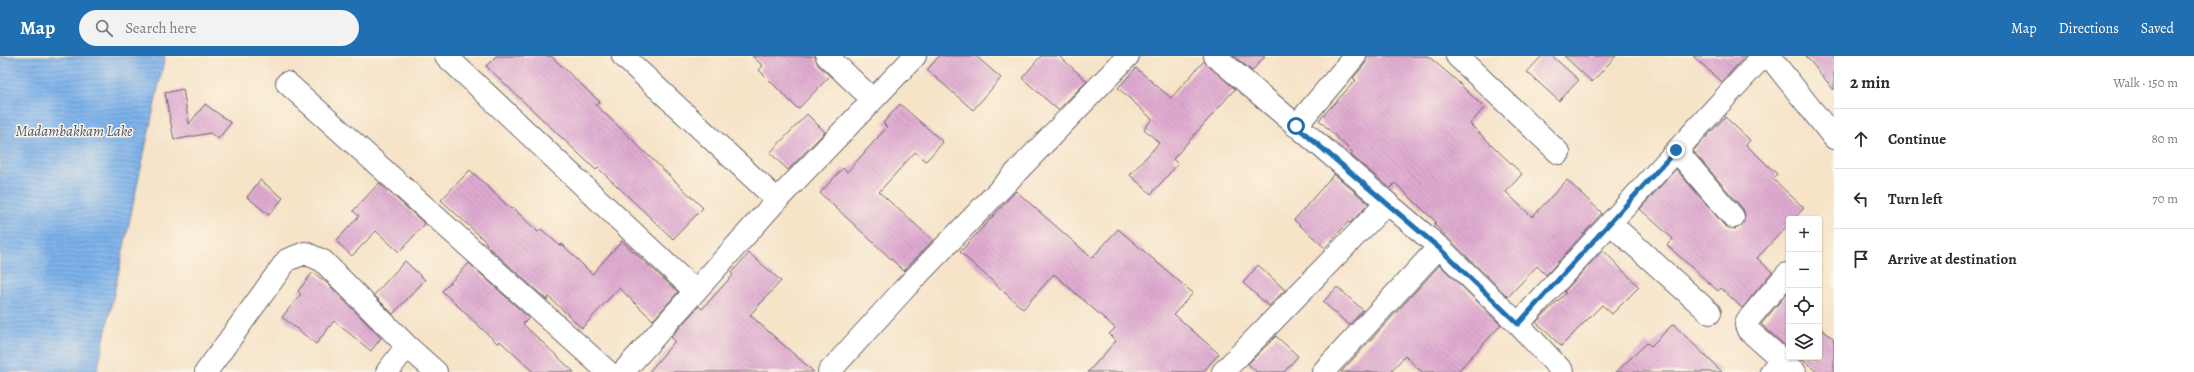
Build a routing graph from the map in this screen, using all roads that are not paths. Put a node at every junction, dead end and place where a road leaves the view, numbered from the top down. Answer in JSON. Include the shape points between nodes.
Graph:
{"nodes":[{"id":1,"x":446,"y":56,"type":"edge"},
{"id":2,"x":623,"y":56,"type":"edge"},
{"id":3,"x":827,"y":56,"type":"edge"},
{"id":4,"x":914,"y":56,"type":"edge"},
{"id":5,"x":1128,"y":56,"type":"edge"},
{"id":6,"x":1215,"y":56,"type":"edge"},
{"id":7,"x":1355,"y":56,"type":"edge"},
{"id":8,"x":1457,"y":56,"type":"edge"},
{"id":9,"x":1763,"y":56,"type":"edge"},
{"id":10,"x":1769,"y":56,"type":"edge"},
{"id":11,"x":287,"y":83,"type":"dead end"},
{"id":12,"x":872,"y":99,"type":"junction"},
{"id":13,"x":1296,"y":126,"type":"junction"},
{"id":14,"x":1834,"y":138,"type":"edge"},
{"id":15,"x":1676,"y":150,"type":"junction"},
{"id":16,"x":1560,"y":153,"type":"dead end"},
{"id":17,"x":777,"y":200,"type":"junction"},
{"id":18,"x":1386,"y":203,"type":"junction"},
{"id":19,"x":1733,"y":217,"type":"dead end"},
{"id":20,"x":1610,"y":223,"type":"junction"},
{"id":21,"x":1439,"y":248,"type":"junction"},
{"id":22,"x":1786,"y":275,"type":"edge"},
{"id":23,"x":695,"y":291,"type":"junction"},
{"id":24,"x":1710,"y":313,"type":"dead end"},
{"id":25,"x":1518,"y":324,"type":"junction"},
{"id":26,"x":407,"y":346,"type":"junction"},
{"id":27,"x":1783,"y":368,"type":"edge"},
{"id":28,"x":206,"y":372,"type":"edge"},
{"id":29,"x":387,"y":372,"type":"edge"},
{"id":30,"x":436,"y":372,"type":"edge"},
{"id":31,"x":608,"y":372,"type":"edge"},
{"id":32,"x":623,"y":372,"type":"edge"},
{"id":33,"x":829,"y":372,"type":"edge"},
{"id":34,"x":1223,"y":372,"type":"edge"},
{"id":35,"x":1323,"y":372,"type":"edge"},
{"id":36,"x":1563,"y":372,"type":"edge"}],
"edges":[{"from":1,"to":23,"type":"street"},
{"from":2,"to":17,"type":"street"},
{"from":3,"to":12,"type":"street"},
{"from":4,"to":12,"type":"street"},
{"from":5,"to":33,"type":"street","via":[[906,287]]},
{"from":6,"to":13,"type":"street"},
{"from":7,"to":13,"type":"street"},
{"from":8,"to":16,"type":"street"},
{"from":9,"to":15,"type":"street"},
{"from":10,"to":14,"type":"street"},
{"from":11,"to":31,"type":"street"},
{"from":12,"to":17,"type":"street"},
{"from":13,"to":18,"type":"street"},
{"from":15,"to":19,"type":"street"},
{"from":15,"to":20,"type":"street"},
{"from":17,"to":23,"type":"street"},
{"from":18,"to":21,"type":"street"},
{"from":18,"to":34,"type":"street"},
{"from":20,"to":24,"type":"street"},
{"from":20,"to":25,"type":"street"},
{"from":21,"to":25,"type":"street"},
{"from":21,"to":35,"type":"street"},
{"from":22,"to":27,"type":"street","via":[[1746,325]]},
{"from":23,"to":32,"type":"street"},
{"from":25,"to":36,"type":"street"},
{"from":26,"to":28,"type":"street","via":[[323,261],[305,253],[287,260]]},
{"from":26,"to":29,"type":"street"},
{"from":26,"to":30,"type":"street"}]}
